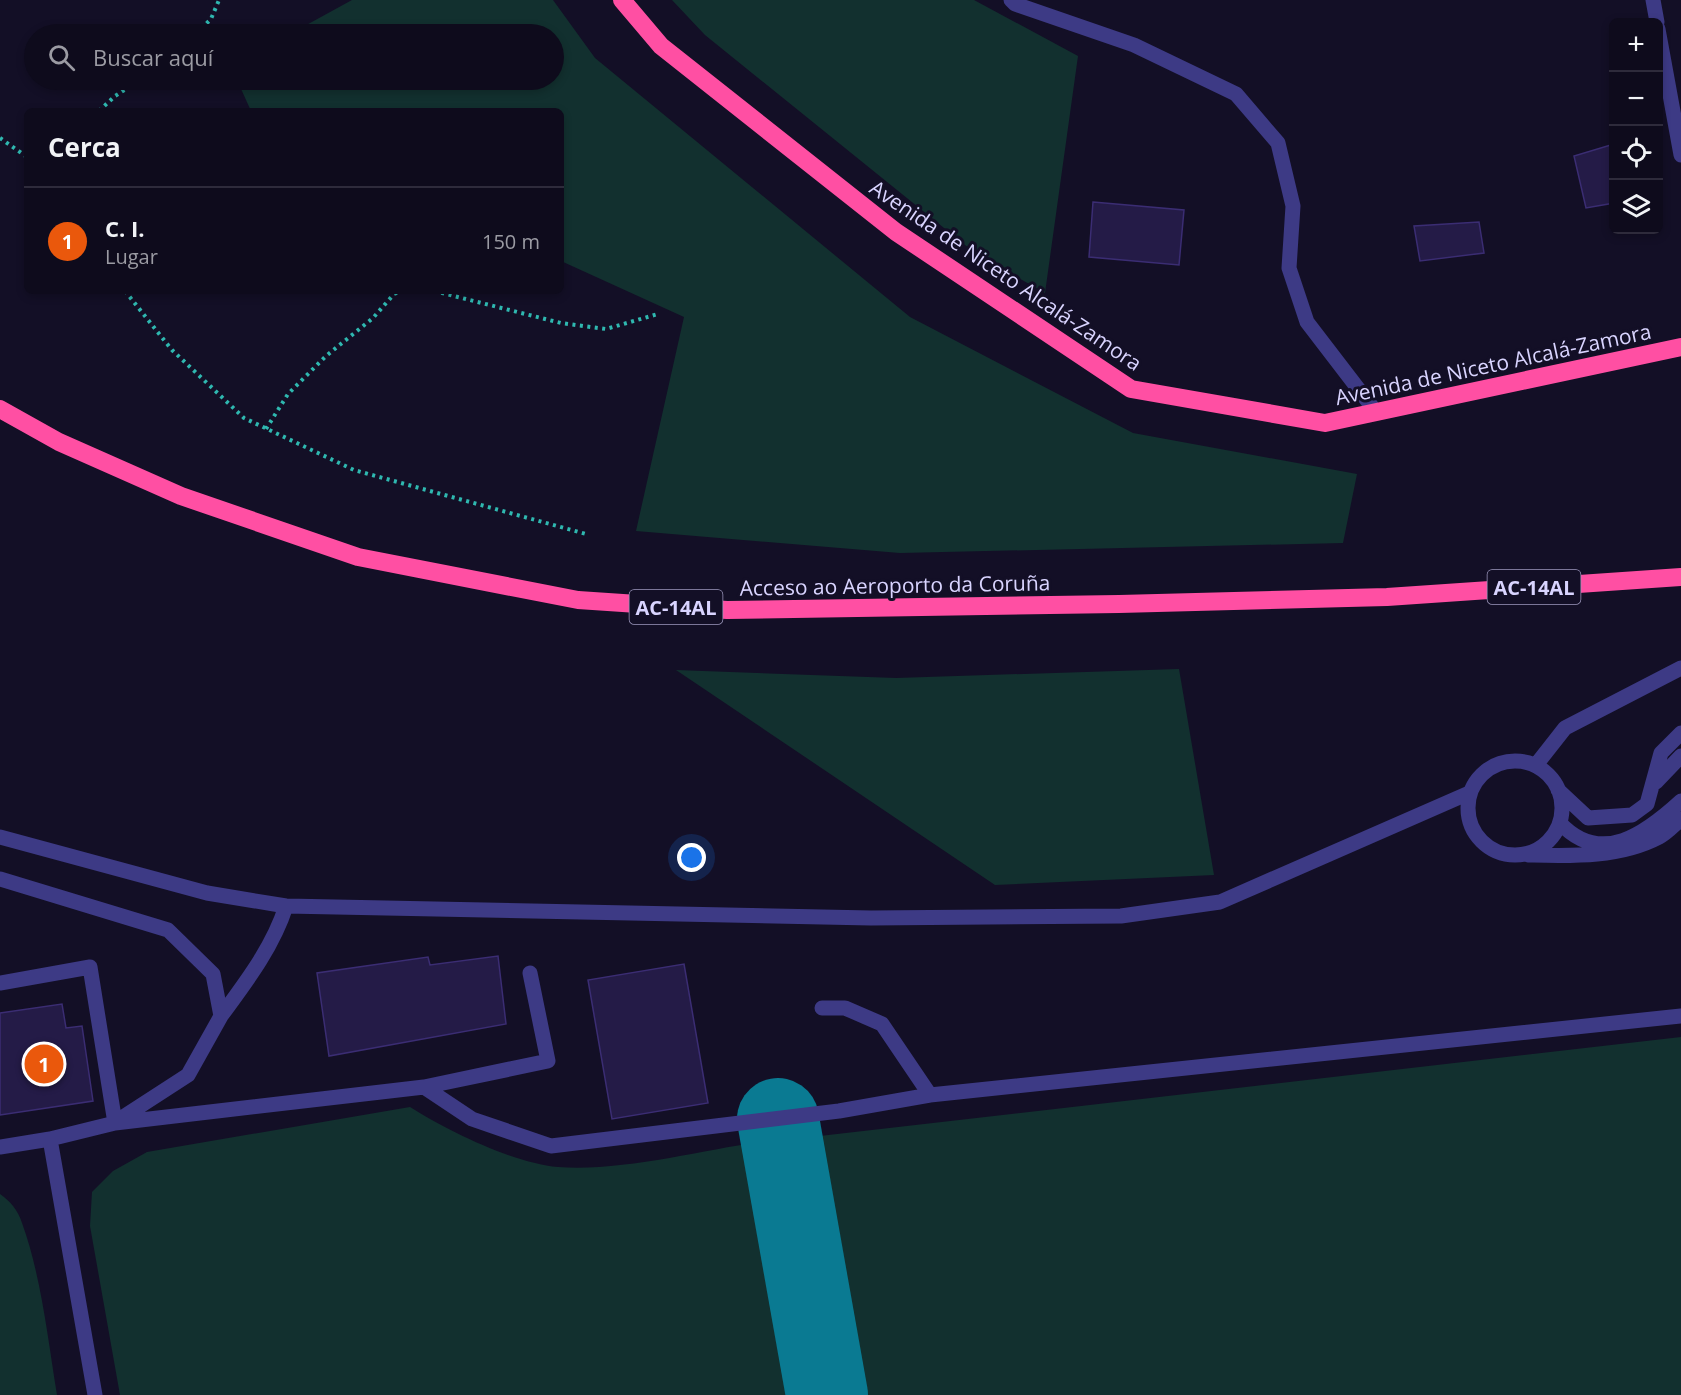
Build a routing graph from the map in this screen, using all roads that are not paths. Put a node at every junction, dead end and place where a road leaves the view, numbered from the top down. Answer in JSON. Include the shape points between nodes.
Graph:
{"nodes":[{"id":1,"x":622,"y":0,"type":"edge"},
{"id":2,"x":1011,"y":0,"type":"edge"},
{"id":3,"x":1653,"y":0,"type":"edge"},
{"id":4,"x":1656,"y":18,"type":"edge"},
{"id":5,"x":1663,"y":52,"type":"edge"},
{"id":6,"x":1681,"y":155,"type":"edge"},
{"id":7,"x":1681,"y":347,"type":"edge"},
{"id":8,"x":0,"y":409,"type":"edge"},
{"id":9,"x":1376,"y":412,"type":"junction"},
{"id":10,"x":1681,"y":577,"type":"edge"},
{"id":11,"x":1681,"y":668,"type":"edge"},
{"id":12,"x":1681,"y":733,"type":"edge"},
{"id":13,"x":1681,"y":756,"type":"edge"},
{"id":14,"x":1536,"y":765,"type":"junction"},
{"id":15,"x":1654,"y":785,"type":"junction"},
{"id":16,"x":1558,"y":790,"type":"junction"},
{"id":17,"x":1469,"y":793,"type":"junction"},
{"id":18,"x":1681,"y":801,"type":"edge"},
{"id":19,"x":1681,"y":819,"type":"edge"},
{"id":20,"x":1560,"y":823,"type":"junction"},
{"id":21,"x":0,"y":837,"type":"edge"},
{"id":22,"x":1522,"y":855,"type":"junction"},
{"id":23,"x":0,"y":879,"type":"edge"},
{"id":24,"x":286,"y":906,"type":"junction"},
{"id":25,"x":530,"y":973,"type":"dead end"},
{"id":26,"x":0,"y":983,"type":"edge"},
{"id":27,"x":822,"y":1008,"type":"dead end"},
{"id":28,"x":221,"y":1016,"type":"junction"},
{"id":29,"x":1681,"y":1016,"type":"edge"},
{"id":30,"x":424,"y":1087,"type":"junction"},
{"id":31,"x":930,"y":1095,"type":"junction"},
{"id":32,"x":115,"y":1123,"type":"junction"},
{"id":33,"x":50,"y":1139,"type":"junction"},
{"id":34,"x":0,"y":1147,"type":"edge"},
{"id":35,"x":95,"y":1395,"type":"edge"}],
"edges":[{"from":1,"to":9,"type":"highway","name":"Avenida de Niceto Alcalá-Zamora","via":[[661,46],[896,232],[1131,389],[1325,423]]},
{"from":2,"to":9,"type":"street","via":[[1134,45],[1236,94],[1278,143],[1293,206],[1289,268],[1307,322]]},
{"from":3,"to":4,"type":"street"},
{"from":5,"to":6,"type":"street"},
{"from":7,"to":9,"type":"highway","name":"Avenida de Niceto Alcalá-Zamora"},
{"from":8,"to":10,"type":"highway","name":"Acceso ao Aeroporto da Coruña","number":"AC-14AL","via":[[59,442],[182,496],[358,557],[578,600],[727,610],[1119,604],[1387,597]]},
{"from":11,"to":14,"type":"street","via":[[1565,729]]},
{"from":12,"to":15,"type":"street","via":[[1661,753]]},
{"from":13,"to":15,"type":"street"},
{"from":14,"to":16,"type":"street"},
{"from":14,"to":17,"type":"street","via":[[1520,760],[1489,768],[1477,778]]},
{"from":15,"to":16,"type":"street","via":[[1647,804],[1632,815],[1588,818]]},
{"from":16,"to":20,"type":"street","via":[[1562,801]]},
{"from":17,"to":22,"type":"street","via":[[1470,825],[1478,838],[1506,855]]},
{"from":17,"to":24,"type":"street","via":[[1220,903],[1121,916],[823,918]]},
{"from":18,"to":20,"type":"street","via":[[1631,839],[1611,843],[1585,842]]},
{"from":19,"to":22,"type":"street","via":[[1659,837],[1613,852],[1583,856]]},
{"from":20,"to":22,"type":"street","via":[[1545,844]]},
{"from":21,"to":24,"type":"street","via":[[207,893]]},
{"from":23,"to":28,"type":"street","via":[[168,930],[213,974]]},
{"from":24,"to":28,"type":"street","via":[[281,923],[254,971]]},
{"from":25,"to":30,"type":"street","via":[[548,1060]]},
{"from":26,"to":32,"type":"street","via":[[90,967]]},
{"from":27,"to":31,"type":"street","via":[[845,1008],[882,1024]]},
{"from":28,"to":32,"type":"street","via":[[188,1075]]},
{"from":29,"to":31,"type":"street"},
{"from":30,"to":31,"type":"street","via":[[471,1119],[550,1146],[839,1111]]},
{"from":30,"to":32,"type":"street"},
{"from":32,"to":33,"type":"street"},
{"from":33,"to":34,"type":"street"},
{"from":33,"to":35,"type":"street"}]}
